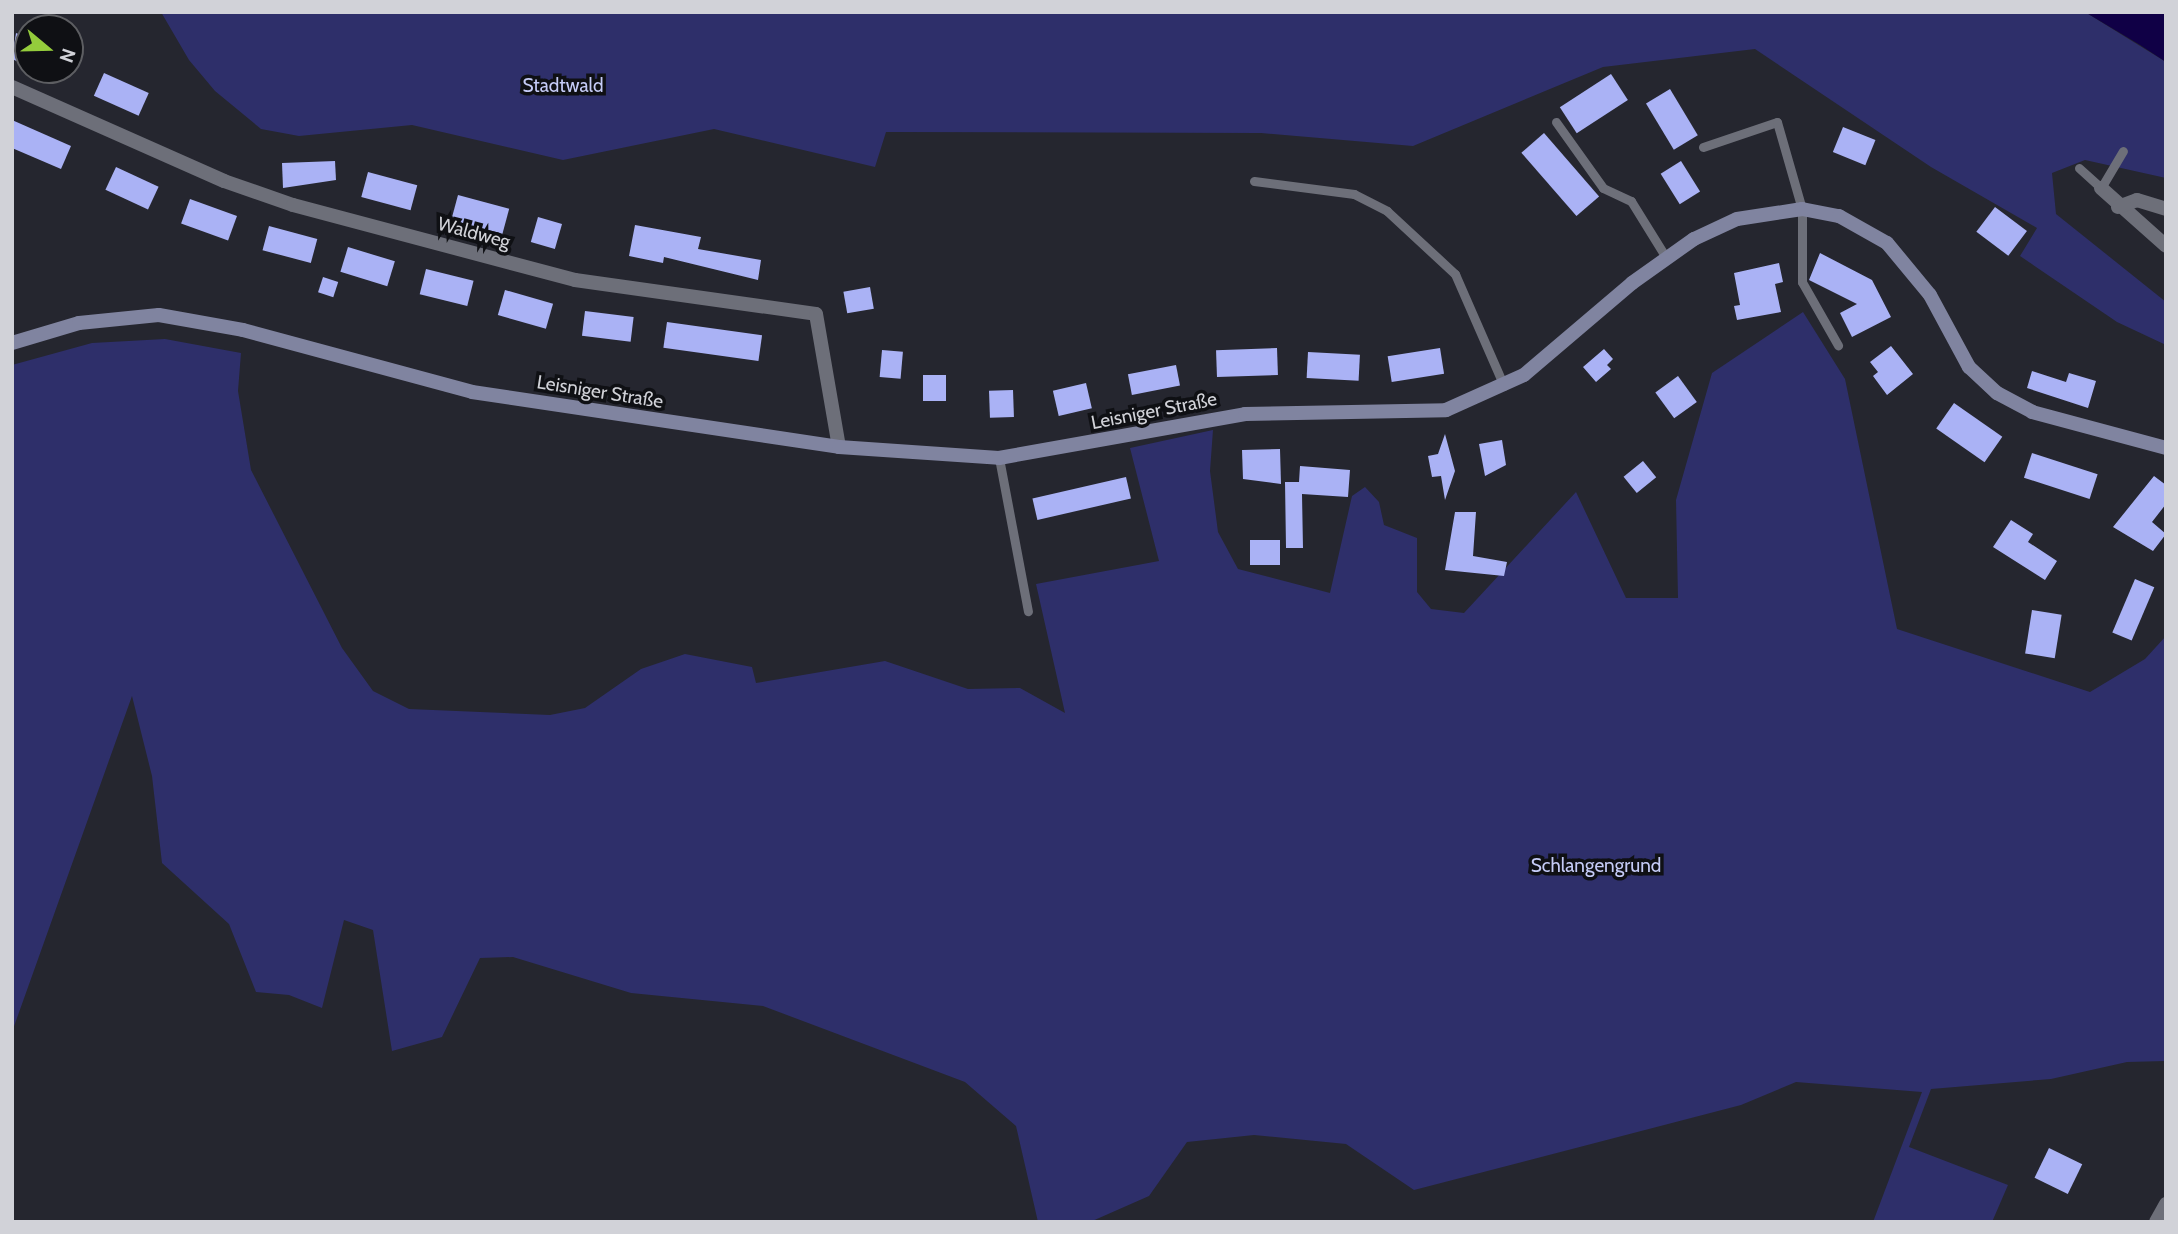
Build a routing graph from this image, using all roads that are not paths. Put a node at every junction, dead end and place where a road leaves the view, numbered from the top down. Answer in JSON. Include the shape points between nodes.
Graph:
{"nodes":[{"id":1,"x":12,"y":88,"type":"edge"},
{"id":2,"x":1556,"y":122,"type":"dead end"},
{"id":3,"x":1703,"y":147,"type":"dead end"},
{"id":4,"x":2123,"y":151,"type":"dead end"},
{"id":5,"x":2079,"y":169,"type":"dead end"},
{"id":6,"x":1254,"y":181,"type":"dead end"},
{"id":7,"x":2101,"y":188,"type":"junction"},
{"id":8,"x":2118,"y":207,"type":"junction"},
{"id":9,"x":1802,"y":209,"type":"junction"},
{"id":10,"x":2166,"y":209,"type":"edge"},
{"id":11,"x":2166,"y":246,"type":"edge"},
{"id":12,"x":1667,"y":259,"type":"junction"},
{"id":13,"x":12,"y":343,"type":"edge"},
{"id":14,"x":1838,"y":345,"type":"dead end"},
{"id":15,"x":1504,"y":386,"type":"junction"},
{"id":16,"x":839,"y":447,"type":"junction"},
{"id":17,"x":2166,"y":447,"type":"edge"},
{"id":18,"x":999,"y":458,"type":"junction"},
{"id":19,"x":1027,"y":611,"type":"dead end"},
{"id":20,"x":2166,"y":1204,"type":"edge"},
{"id":21,"x":2155,"y":1222,"type":"edge"}],
"edges":[{"from":1,"to":16,"type":"street","name":"Waldweg","via":[[224,181],[293,205],[575,279],[816,314]]},
{"from":2,"to":12,"type":"lane","via":[[1603,188],[1631,201]]},
{"from":3,"to":9,"type":"lane","via":[[1777,122]]},
{"from":4,"to":7,"type":"lane"},
{"from":5,"to":7,"type":"lane"},
{"from":6,"to":15,"type":"lane","via":[[1354,194],[1387,211],[1455,274]]},
{"from":7,"to":8,"type":"street"},
{"from":8,"to":10,"type":"street","via":[[2137,200]]},
{"from":8,"to":11,"type":"street"},
{"from":9,"to":12,"type":"main road","name":"Leisniger Straße","via":[[1737,219]]},
{"from":9,"to":14,"type":"lane","via":[[1802,282]]},
{"from":9,"to":17,"type":"main road","name":"Leisniger Straße","via":[[1839,216],[1887,243],[1930,295],[1969,367],[2006,398],[2046,416]]},
{"from":12,"to":15,"type":"main road","name":"Leisniger Straße"},
{"from":13,"to":16,"type":"main road","name":"Leisniger Straße","via":[[109,317],[201,320],[472,392]]},
{"from":15,"to":18,"type":"main road","name":"Leisniger Straße","via":[[1446,410],[1245,414]]},
{"from":16,"to":18,"type":"main road","name":"Leisniger Straße"},
{"from":18,"to":19,"type":"lane"},
{"from":20,"to":21,"type":"street"}]}
